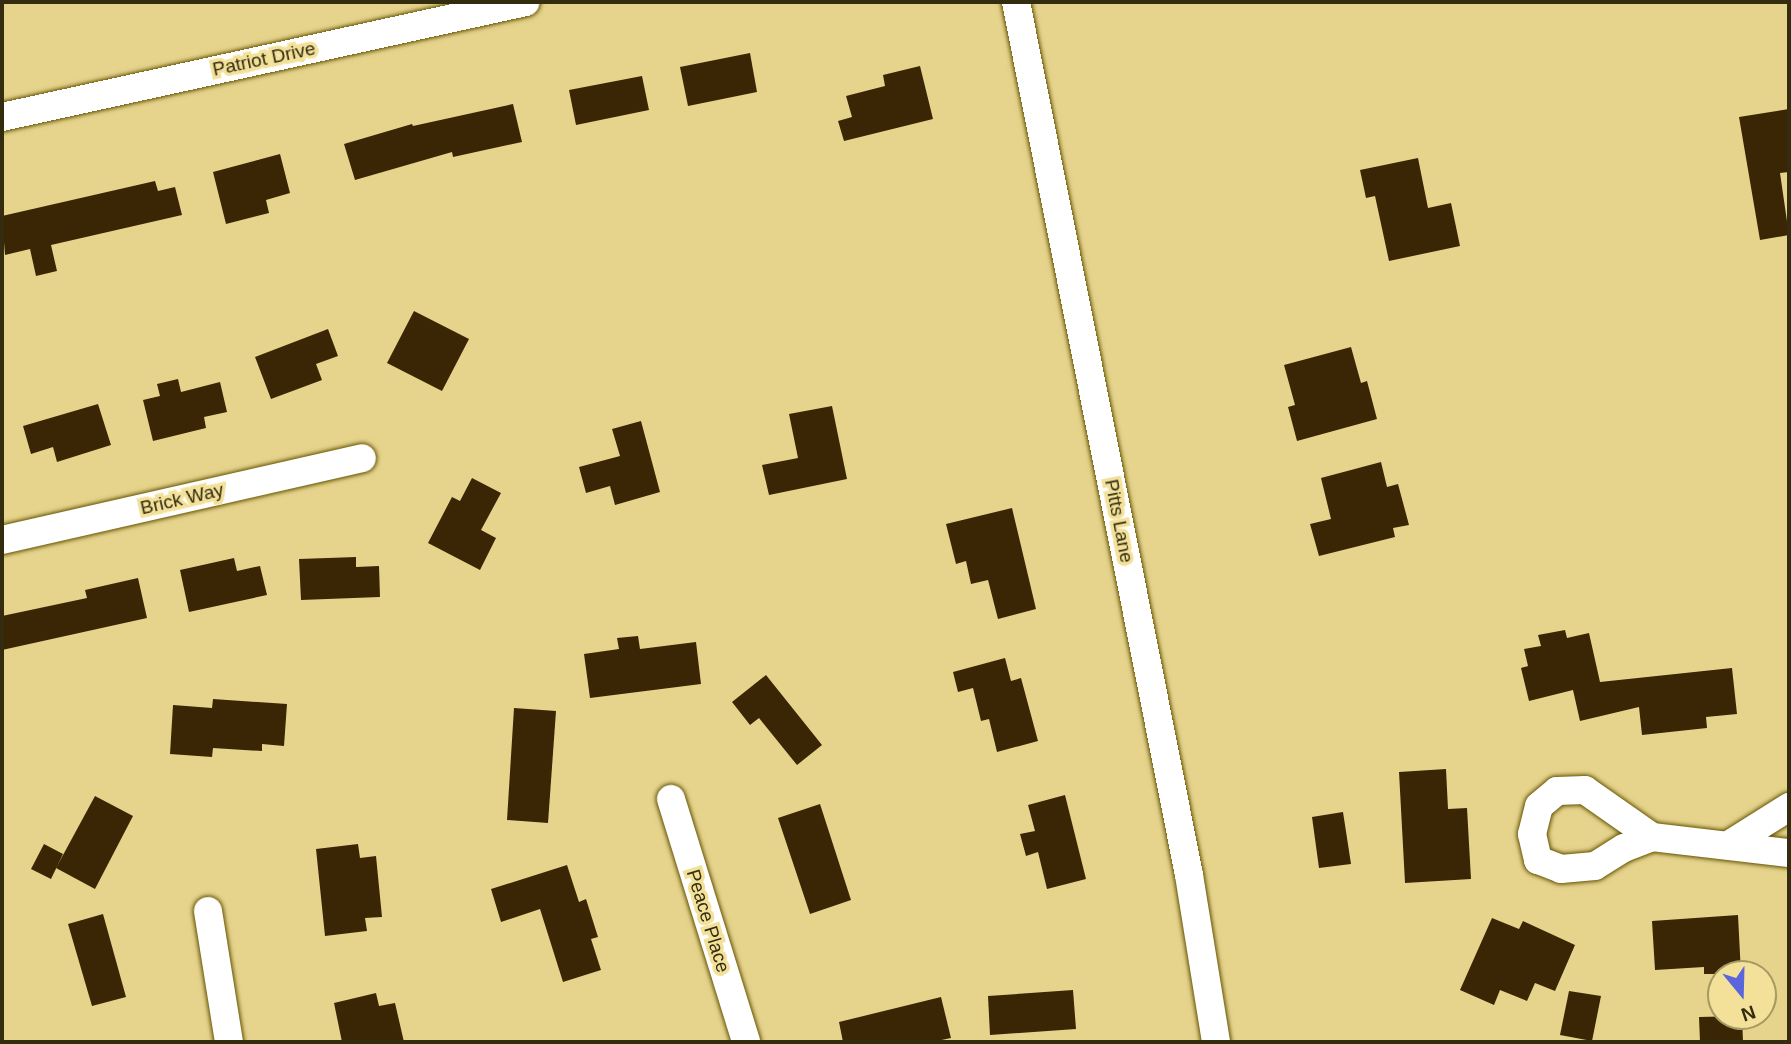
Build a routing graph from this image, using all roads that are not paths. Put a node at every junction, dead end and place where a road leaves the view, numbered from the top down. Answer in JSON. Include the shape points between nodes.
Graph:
{"nodes":[{"id":1,"x":526,"y":2,"type":"edge"},
{"id":2,"x":1016,"y":2,"type":"edge"},
{"id":3,"x":2,"y":117,"type":"edge"},
{"id":4,"x":362,"y":458,"type":"dead end"},
{"id":5,"x":2,"y":540,"type":"edge"},
{"id":6,"x":671,"y":799,"type":"dead end"},
{"id":7,"x":1789,"y":807,"type":"edge"},
{"id":8,"x":1652,"y":837,"type":"dead end"},
{"id":9,"x":1730,"y":844,"type":"junction"},
{"id":10,"x":1789,"y":853,"type":"edge"},
{"id":11,"x":208,"y":911,"type":"dead end"},
{"id":12,"x":229,"y":1042,"type":"edge"},
{"id":13,"x":746,"y":1042,"type":"edge"},
{"id":14,"x":1216,"y":1042,"type":"edge"}],
"edges":[{"from":1,"to":3,"type":"street","name":"Patriot Drive"},
{"from":2,"to":14,"type":"street","name":"Pitts Lane","via":[[1189,875]]},
{"from":4,"to":5,"type":"street","name":"Brick Way"},
{"from":6,"to":13,"type":"street","name":"Peace Place"},
{"from":7,"to":9,"type":"street"},
{"from":8,"to":9,"type":"street"},
{"from":9,"to":10,"type":"street"},
{"from":11,"to":12,"type":"street"}]}
